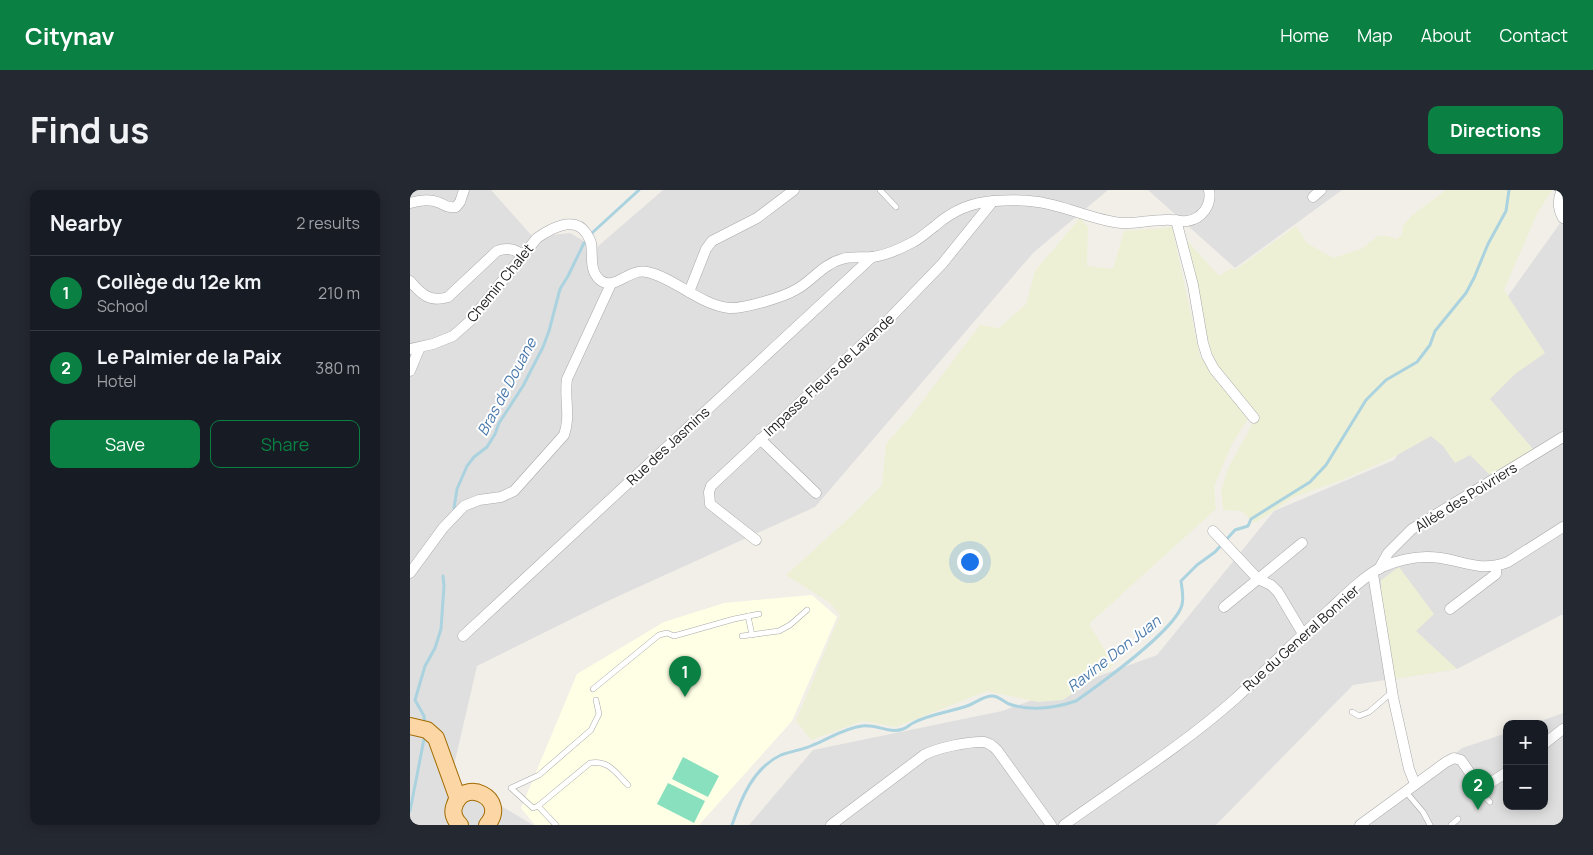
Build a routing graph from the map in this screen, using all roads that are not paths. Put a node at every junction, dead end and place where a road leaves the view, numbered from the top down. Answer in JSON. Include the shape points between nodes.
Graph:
{"nodes":[{"id":1,"x":464,"y":190,"type":"edge"},
{"id":2,"x":794,"y":190,"type":"edge"},
{"id":3,"x":880,"y":190,"type":"edge"},
{"id":4,"x":1209,"y":190,"type":"edge"},
{"id":5,"x":1562,"y":190,"type":"edge"},
{"id":6,"x":993,"y":201,"type":"junction"},
{"id":7,"x":410,"y":203,"type":"edge"},
{"id":8,"x":896,"y":207,"type":"dead end"},
{"id":9,"x":1563,"y":218,"type":"edge"},
{"id":10,"x":1176,"y":220,"type":"junction"},
{"id":11,"x":523,"y":255,"type":"junction"},
{"id":12,"x":872,"y":257,"type":"junction"},
{"id":13,"x":410,"y":281,"type":"edge"},
{"id":14,"x":611,"y":284,"type":"junction"},
{"id":15,"x":689,"y":292,"type":"junction"},
{"id":16,"x":415,"y":348,"type":"edge"},
{"id":17,"x":410,"y":371,"type":"edge"},
{"id":18,"x":1254,"y":418,"type":"dead end"},
{"id":19,"x":1563,"y":437,"type":"edge"},
{"id":20,"x":760,"y":439,"type":"junction"},
{"id":21,"x":816,"y":493,"type":"dead end"},
{"id":22,"x":1563,"y":527,"type":"edge"},
{"id":23,"x":1216,"y":534,"type":"dead end"},
{"id":24,"x":756,"y":540,"type":"dead end"},
{"id":25,"x":1302,"y":543,"type":"dead end"},
{"id":26,"x":1496,"y":566,"type":"junction"},
{"id":27,"x":1376,"y":571,"type":"junction"},
{"id":28,"x":410,"y":573,"type":"edge"},
{"id":29,"x":1258,"y":579,"type":"junction"},
{"id":30,"x":1224,"y":607,"type":"dead end"},
{"id":31,"x":1450,"y":609,"type":"dead end"},
{"id":32,"x":807,"y":610,"type":"dead end"},
{"id":33,"x":759,"y":614,"type":"dead end"},
{"id":34,"x":748,"y":616,"type":"junction"},
{"id":35,"x":1303,"y":634,"type":"junction"},
{"id":36,"x":752,"y":635,"type":"junction"},
{"id":37,"x":463,"y":636,"type":"dead end"},
{"id":38,"x":742,"y":636,"type":"dead end"},
{"id":39,"x":593,"y":689,"type":"dead end"},
{"id":40,"x":1392,"y":692,"type":"junction"},
{"id":41,"x":596,"y":700,"type":"dead end"},
{"id":42,"x":1352,"y":712,"type":"dead end"},
{"id":43,"x":413,"y":726,"type":"edge"},
{"id":44,"x":1563,"y":729,"type":"edge"},
{"id":45,"x":1548,"y":741,"type":"edge"},
{"id":46,"x":1503,"y":775,"type":"edge"},
{"id":47,"x":1416,"y":784,"type":"junction"},
{"id":48,"x":628,"y":785,"type":"dead end"},
{"id":49,"x":1481,"y":789,"type":"junction"},
{"id":50,"x":1406,"y":792,"type":"junction"},
{"id":51,"x":463,"y":795,"type":"junction"},
{"id":52,"x":1490,"y":802,"type":"dead end"},
{"id":53,"x":538,"y":806,"type":"junction"},
{"id":54,"x":1458,"y":819,"type":"dead end"},
{"id":55,"x":493,"y":821,"type":"edge"},
{"id":56,"x":460,"y":825,"type":"edge"},
{"id":57,"x":556,"y":825,"type":"edge"},
{"id":58,"x":831,"y":825,"type":"edge"},
{"id":59,"x":1051,"y":825,"type":"edge"},
{"id":60,"x":1064,"y":825,"type":"edge"},
{"id":61,"x":1360,"y":825,"type":"edge"},
{"id":62,"x":1430,"y":825,"type":"edge"},
{"id":63,"x":1451,"y":825,"type":"edge"}],
"edges":[{"from":1,"to":7,"type":"street","via":[[456,207],[427,200]]},
{"from":2,"to":15,"type":"street","via":[[757,218],[712,241]]},
{"from":3,"to":8,"type":"lane"},
{"from":4,"to":10,"type":"street","via":[[1207,207],[1199,217]]},
{"from":5,"to":9,"type":"street","via":[[1559,205]]},
{"from":6,"to":10,"type":"street","via":[[1037,202],[1121,223]]},
{"from":6,"to":12,"type":"street","via":[[960,208],[916,241]]},
{"from":6,"to":20,"type":"street","name":"Impasse Fleurs de Lavande","via":[[942,264]]},
{"from":10,"to":18,"type":"street","via":[[1207,356]]},
{"from":11,"to":13,"type":"street","via":[[504,248],[496,251],[448,297],[438,300],[419,293]]},
{"from":11,"to":14,"type":"street","name":"Chemin Chalet","via":[[537,238],[550,229],[574,225],[583,229],[591,240],[595,274],[601,281]]},
{"from":11,"to":16,"type":"street","name":"Chemin Chalet","via":[[470,321],[453,336]]},
{"from":12,"to":15,"type":"street","via":[[843,258],[828,264],[797,289],[736,308],[708,302]]},
{"from":12,"to":37,"type":"street","name":"Rue des Jasmins"},
{"from":14,"to":15,"type":"street","via":[[632,273],[647,272]]},
{"from":14,"to":28,"type":"street","via":[[567,379],[568,416],[564,434],[514,491],[464,506],[443,528]]},
{"from":16,"to":17,"type":"street"},
{"from":19,"to":27,"type":"street","name":"Allée des Poivriers","via":[[1412,529],[1388,553]]},
{"from":20,"to":21,"type":"street"},
{"from":20,"to":24,"type":"street","name":"Impasse Fleurs de Lavande","via":[[708,492],[710,504]]},
{"from":22,"to":26,"type":"street","name":"Rue du General Bonnier","via":[[1508,562]]},
{"from":23,"to":29,"type":"street"},
{"from":25,"to":29,"type":"street"},
{"from":26,"to":27,"type":"street","name":"Rue du General Bonnier","via":[[1477,567],[1440,558],[1408,558]]},
{"from":26,"to":31,"type":"street","via":[[1496,574]]},
{"from":27,"to":35,"type":"street","name":"Rue du General Bonnier"},
{"from":27,"to":40,"type":"street"},
{"from":29,"to":30,"type":"street"},
{"from":29,"to":35,"type":"street","via":[[1278,592]]},
{"from":32,"to":36,"type":"lane","via":[[779,631]]},
{"from":33,"to":34,"type":"lane"},
{"from":34,"to":36,"type":"lane"},
{"from":34,"to":39,"type":"lane","via":[[674,636],[667,633],[659,635]]},
{"from":35,"to":60,"type":"street","name":"Rue du General Bonnier","via":[[1235,698],[1192,733]]},
{"from":36,"to":38,"type":"lane"},
{"from":40,"to":42,"type":"lane","via":[[1369,712],[1359,716]]},
{"from":40,"to":47,"type":"street"},
{"from":41,"to":53,"type":"lane","via":[[599,714],[591,730],[539,775],[511,788],[532,808]]},
{"from":43,"to":51,"type":"main road","via":[[427,730],[436,738]]},
{"from":44,"to":45,"type":"street"},
{"from":46,"to":49,"type":"street"},
{"from":47,"to":49,"type":"street","via":[[1454,758],[1461,760]]},
{"from":47,"to":50,"type":"street"},
{"from":48,"to":53,"type":"lane","via":[[606,763],[590,763]]},
{"from":49,"to":52,"type":"lane"},
{"from":50,"to":61,"type":"street"},
{"from":50,"to":62,"type":"lane"},
{"from":51,"to":55,"type":"main road","via":[[476,792],[487,797]]},
{"from":51,"to":56,"type":"main road","via":[[454,811]]},
{"from":53,"to":57,"type":"lane"},
{"from":54,"to":63,"type":"lane"},
{"from":58,"to":59,"type":"street","via":[[924,755],[941,748],[980,742],[997,750]]}]}
